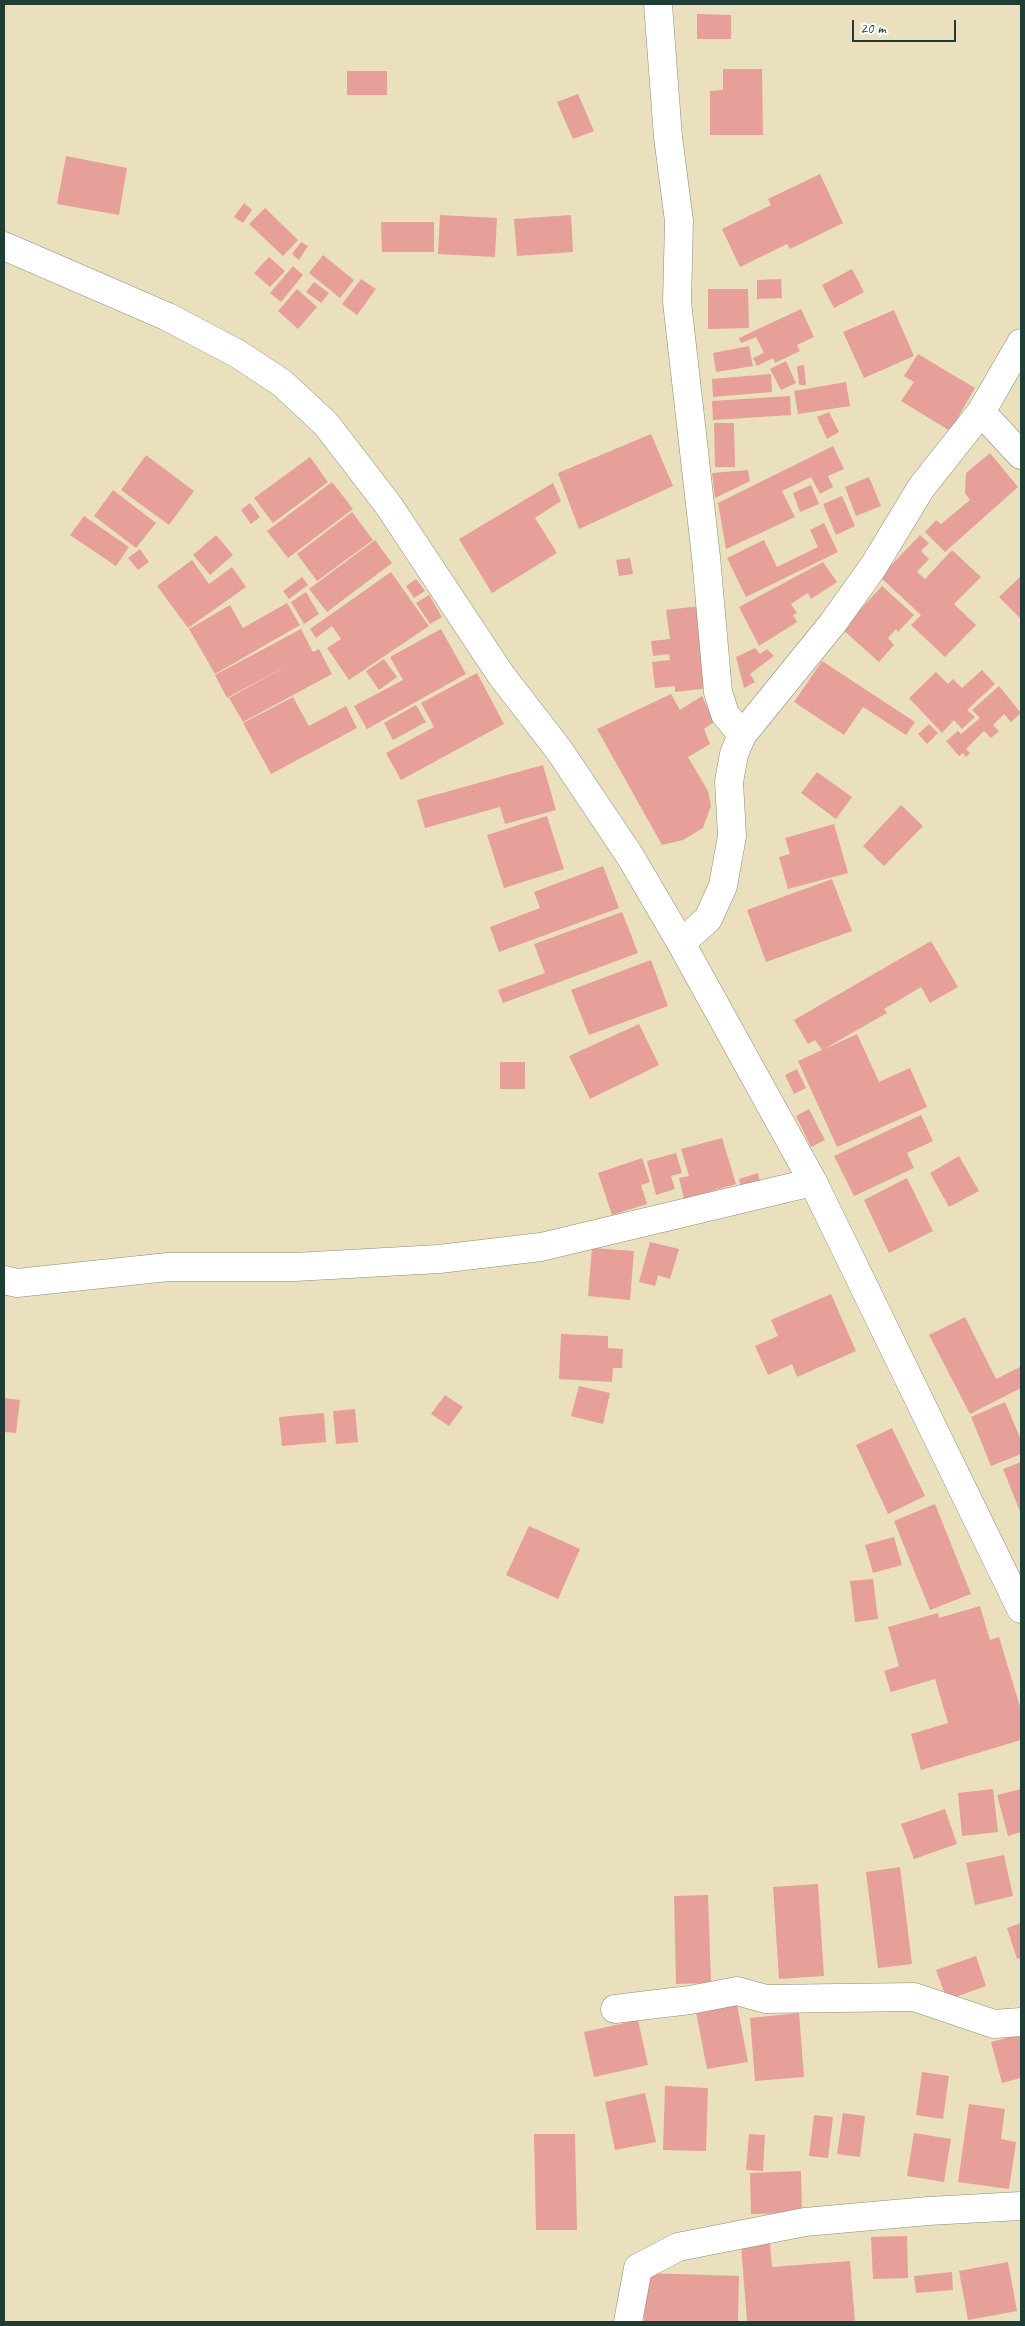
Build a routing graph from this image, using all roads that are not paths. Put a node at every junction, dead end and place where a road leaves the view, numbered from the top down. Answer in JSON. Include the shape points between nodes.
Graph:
{"nodes":[{"id":1,"x":658,"y":4,"type":"edge"},
{"id":2,"x":4,"y":246,"type":"edge"},
{"id":3,"x":1021,"y":343,"type":"edge"},
{"id":4,"x":981,"y":412,"type":"junction"},
{"id":5,"x":1021,"y":455,"type":"edge"},
{"id":6,"x":742,"y":735,"type":"junction"},
{"id":7,"x":681,"y":943,"type":"junction"},
{"id":8,"x":813,"y":1182,"type":"junction"},
{"id":9,"x":4,"y":1280,"type":"edge"},
{"id":10,"x":1021,"y":1609,"type":"edge"},
{"id":11,"x":615,"y":2009,"type":"dead end"},
{"id":12,"x":1021,"y":2022,"type":"edge"},
{"id":13,"x":1020,"y":2213,"type":"edge"},
{"id":14,"x":628,"y":2322,"type":"edge"}],
"edges":[{"from":1,"to":6,"type":"street","via":[[668,137],[679,221],[678,302],[718,692],[724,714]]},
{"from":2,"to":7,"type":"street","via":[[168,317],[238,354],[282,383],[326,424],[389,506],[501,675],[559,750],[630,856]]},
{"from":3,"to":4,"type":"street"},
{"from":4,"to":5,"type":"street"},
{"from":4,"to":6,"type":"street","via":[[921,488],[873,567],[833,623]]},
{"from":6,"to":7,"type":"street","via":[[734,754],[729,782],[732,836],[723,886],[708,918]]},
{"from":7,"to":8,"type":"street"},
{"from":8,"to":9,"type":"street","via":[[541,1247],[439,1259],[295,1267],[168,1267],[17,1283]]},
{"from":8,"to":10,"type":"street"},
{"from":11,"to":12,"type":"street","via":[[738,1991],[766,1999],[914,1997],[994,2024]]},
{"from":13,"to":14,"type":"street","via":[[928,2211],[805,2222],[678,2247],[638,2268]]}]}
